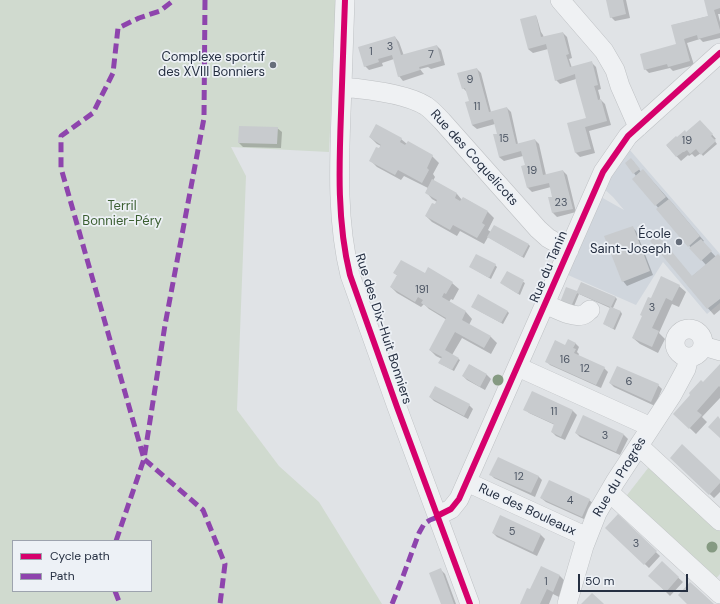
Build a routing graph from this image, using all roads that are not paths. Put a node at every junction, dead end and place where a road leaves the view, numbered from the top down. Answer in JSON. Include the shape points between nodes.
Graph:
{"nodes":[{"id":1,"x":345,"y":0,"type":"edge"},
{"id":2,"x":560,"y":0,"type":"edge"},
{"id":3,"x":720,"y":53,"type":"edge"},
{"id":4,"x":342,"y":88,"type":"junction"},
{"id":5,"x":638,"y":127,"type":"junction"},
{"id":6,"x":569,"y":250,"type":"junction"},
{"id":7,"x":545,"y":304,"type":"junction"},
{"id":8,"x":590,"y":310,"type":"dead end"},
{"id":9,"x":704,"y":351,"type":"edge"},
{"id":10,"x":518,"y":367,"type":"junction"},
{"id":11,"x":651,"y":427,"type":"junction"},
{"id":12,"x":639,"y":446,"type":"junction"},
{"id":13,"x":467,"y":482,"type":"junction"},
{"id":14,"x":609,"y":492,"type":"junction"},
{"id":15,"x":437,"y":516,"type":"junction"},
{"id":16,"x":720,"y":521,"type":"edge"},
{"id":17,"x":587,"y":537,"type":"junction"},
{"id":18,"x":720,"y":594,"type":"edge"},
{"id":19,"x":470,"y":604,"type":"edge"},
{"id":20,"x":567,"y":604,"type":"edge"}],
"edges":[{"from":1,"to":4,"type":"street","name":"Rue des Dix-Huit Bonniers"},
{"from":2,"to":5,"type":"street","via":[[604,51],[615,70]]},
{"from":3,"to":5,"type":"street","name":"Rue du Tanin"},
{"from":4,"to":6,"type":"street","name":"Rue des Coquelicots","via":[[406,98],[426,106],[538,229]]},
{"from":4,"to":15,"type":"street","name":"Rue des Dix-Huit Bonniers","via":[[339,155],[341,219],[350,274]]},
{"from":5,"to":6,"type":"street","name":"Rue du Tanin","via":[[628,136],[603,172]]},
{"from":6,"to":7,"type":"street","name":"Rue du Tanin"},
{"from":7,"to":8,"type":"street","via":[[577,316],[584,315]]},
{"from":7,"to":10,"type":"street","name":"Rue du Tanin"},
{"from":9,"to":11,"type":"street","name":"Rue du Progrès","via":[[686,369]]},
{"from":10,"to":11,"type":"street"},
{"from":10,"to":13,"type":"street","name":"Rue du Tanin"},
{"from":11,"to":12,"type":"street","name":"Rue du Progrès"},
{"from":12,"to":14,"type":"street","name":"Rue du Progrès"},
{"from":12,"to":16,"type":"street"},
{"from":13,"to":15,"type":"street","name":"Rue du Tanin","via":[[459,499],[450,509]]},
{"from":13,"to":17,"type":"street","name":"Rue des Bouleaux"},
{"from":14,"to":17,"type":"street","name":"Rue du Progrès"},
{"from":14,"to":18,"type":"street"},
{"from":15,"to":19,"type":"street","name":"Rue des Dix-Huit Bonniers"},
{"from":17,"to":20,"type":"street","name":"Rue du Progrès"}]}
